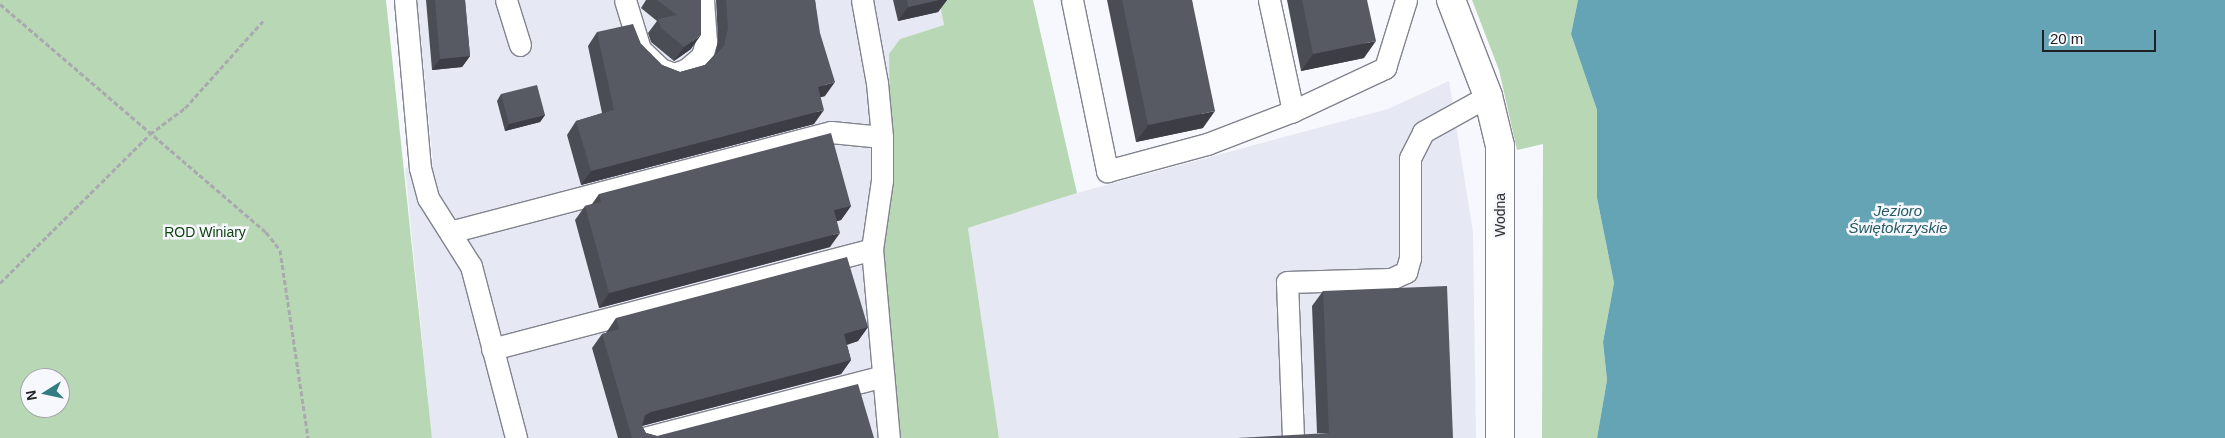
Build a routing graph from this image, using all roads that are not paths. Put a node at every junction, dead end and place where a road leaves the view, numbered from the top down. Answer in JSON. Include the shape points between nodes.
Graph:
{"nodes":[{"id":1,"x":405,"y":0,"type":"edge"},
{"id":2,"x":506,"y":0,"type":"edge"},
{"id":3,"x":625,"y":0,"type":"edge"},
{"id":4,"x":703,"y":0,"type":"edge"},
{"id":5,"x":862,"y":0,"type":"edge"},
{"id":6,"x":1072,"y":0,"type":"edge"},
{"id":7,"x":1269,"y":0,"type":"edge"},
{"id":8,"x":1406,"y":0,"type":"edge"},
{"id":9,"x":1451,"y":0,"type":"edge"},
{"id":10,"x":520,"y":45,"type":"dead end"},
{"id":11,"x":1488,"y":96,"type":"junction"},
{"id":12,"x":1293,"y":110,"type":"junction"},
{"id":13,"x":882,"y":137,"type":"junction"},
{"id":14,"x":450,"y":232,"type":"junction"},
{"id":15,"x":872,"y":249,"type":"junction"},
{"id":16,"x":492,"y":349,"type":"junction"},
{"id":17,"x":883,"y":376,"type":"junction"},
{"id":18,"x":516,"y":438,"type":"edge"},
{"id":19,"x":644,"y":438,"type":"edge"},
{"id":20,"x":889,"y":438,"type":"edge"},
{"id":21,"x":1293,"y":438,"type":"edge"},
{"id":22,"x":1500,"y":438,"type":"edge"}],
"edges":[{"from":1,"to":14,"type":"lane","via":[[420,168],[428,198]]},
{"from":2,"to":10,"type":"lane"},
{"from":3,"to":4,"type":"lane","via":[[640,49],[660,69],[674,74],[702,56],[706,42]]},
{"from":5,"to":13,"type":"lane","via":[[877,83]]},
{"from":6,"to":12,"type":"lane","via":[[1107,171],[1207,144]]},
{"from":7,"to":12,"type":"lane"},
{"from":8,"to":12,"type":"lane","via":[[1385,68]]},
{"from":9,"to":11,"type":"street","name":"Wodna"},
{"from":11,"to":21,"type":"lane","via":[[1423,132],[1410,158],[1410,258],[1406,272],[1391,279],[1287,282]]},
{"from":11,"to":22,"type":"street","name":"Wodna","via":[[1500,146]]},
{"from":13,"to":14,"type":"lane","via":[[830,132]]},
{"from":13,"to":15,"type":"lane","via":[[882,180]]},
{"from":14,"to":16,"type":"lane","via":[[471,266]]},
{"from":15,"to":16,"type":"lane"},
{"from":15,"to":17,"type":"lane"},
{"from":16,"to":18,"type":"lane"},
{"from":17,"to":19,"type":"lane"},
{"from":17,"to":20,"type":"lane"}]}
